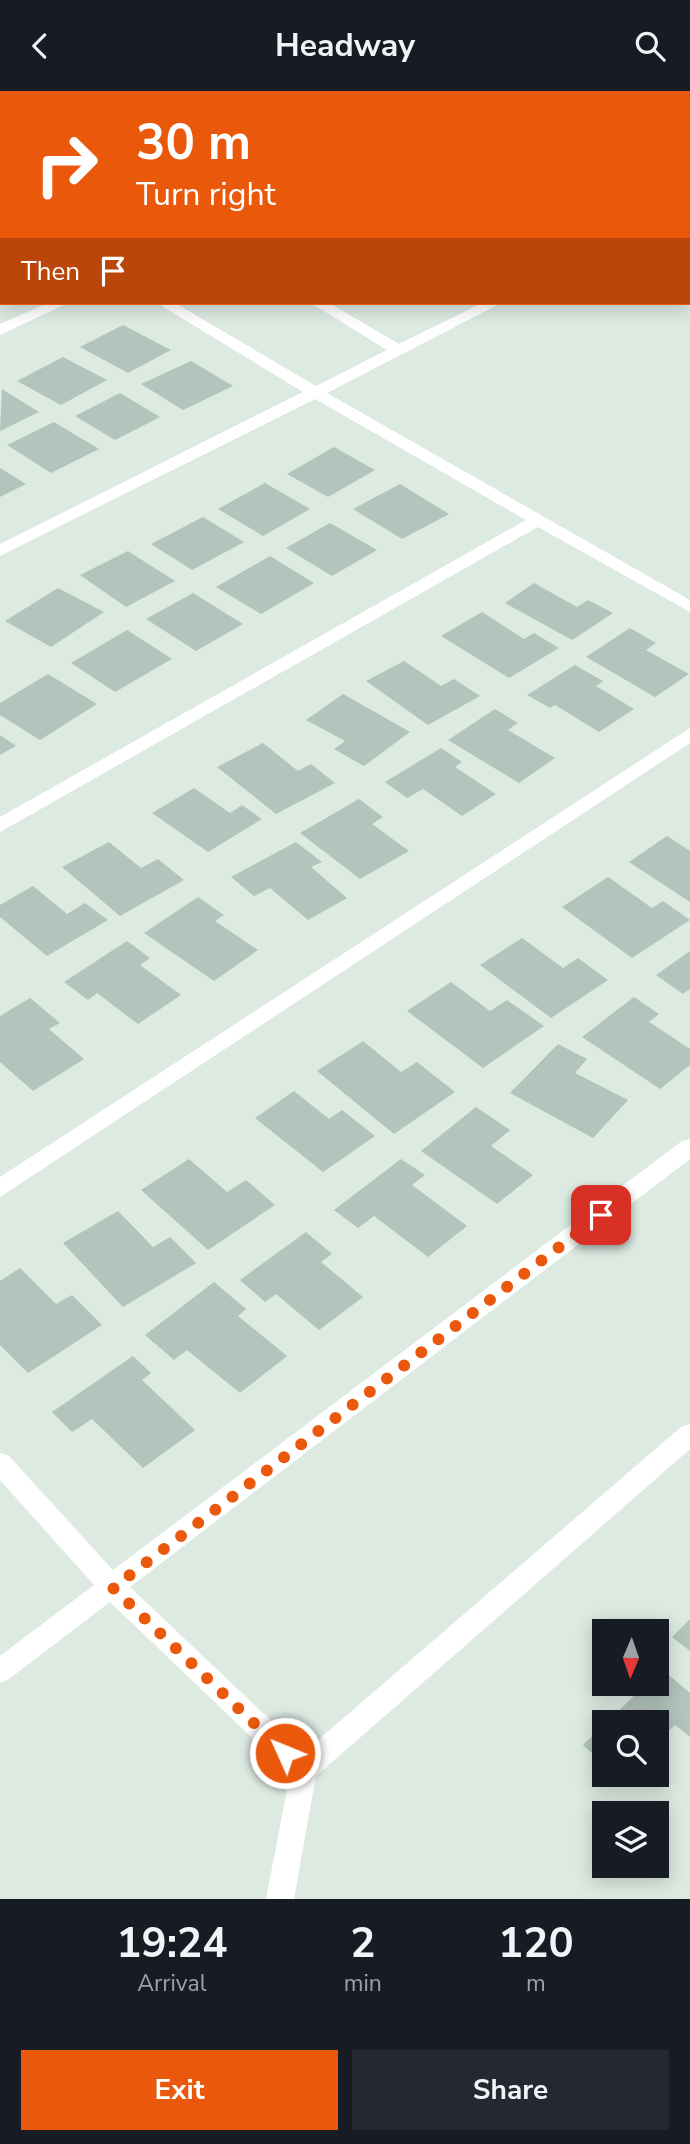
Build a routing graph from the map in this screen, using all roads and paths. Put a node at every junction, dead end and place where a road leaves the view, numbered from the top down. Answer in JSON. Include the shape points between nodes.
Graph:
{"nodes":[{"id":1,"x":56,"y":305,"type":"edge"},
{"id":2,"x":168,"y":305,"type":"edge"},
{"id":3,"x":322,"y":305,"type":"edge"},
{"id":4,"x":489,"y":305,"type":"edge"},
{"id":5,"x":0,"y":330,"type":"edge"},
{"id":6,"x":397,"y":350,"type":"junction"},
{"id":7,"x":316,"y":393,"type":"junction"},
{"id":8,"x":538,"y":520,"type":"junction"},
{"id":9,"x":0,"y":551,"type":"edge"},
{"id":10,"x":690,"y":607,"type":"edge"},
{"id":11,"x":690,"y":734,"type":"edge"},
{"id":12,"x":0,"y":826,"type":"edge"},
{"id":13,"x":690,"y":1147,"type":"edge"},
{"id":14,"x":0,"y":1188,"type":"edge"},
{"id":15,"x":690,"y":1434,"type":"edge"},
{"id":16,"x":0,"y":1463,"type":"edge"},
{"id":17,"x":113,"y":1588,"type":"junction"},
{"id":18,"x":0,"y":1671,"type":"edge"},
{"id":19,"x":304,"y":1770,"type":"junction"},
{"id":20,"x":280,"y":1899,"type":"edge"}],
"edges":[{"from":1,"to":5,"type":"street"},
{"from":2,"to":7,"type":"street"},
{"from":3,"to":6,"type":"street"},
{"from":4,"to":6,"type":"street"},
{"from":6,"to":7,"type":"street"},
{"from":7,"to":8,"type":"street"},
{"from":7,"to":9,"type":"street"},
{"from":8,"to":10,"type":"street"},
{"from":8,"to":12,"type":"street"},
{"from":11,"to":14,"type":"street"},
{"from":13,"to":17,"type":"street"},
{"from":15,"to":19,"type":"street"},
{"from":16,"to":17,"type":"street"},
{"from":17,"to":18,"type":"street"},
{"from":17,"to":19,"type":"street"},
{"from":19,"to":20,"type":"street"}]}
